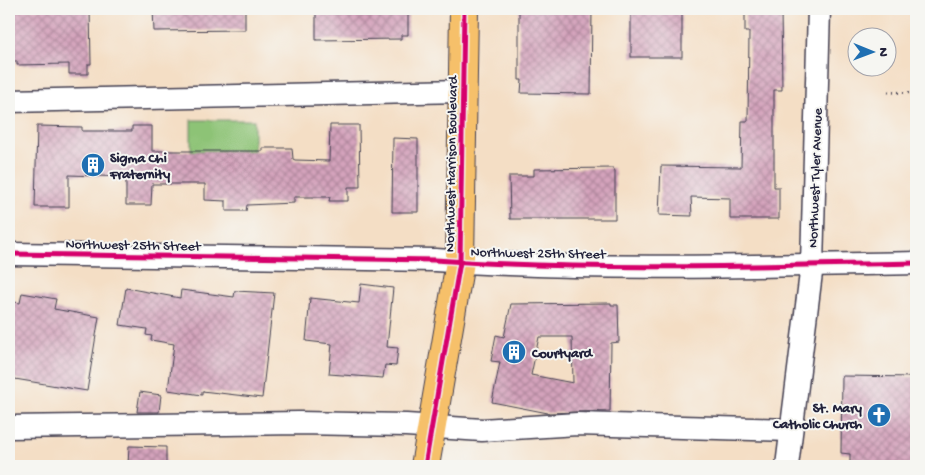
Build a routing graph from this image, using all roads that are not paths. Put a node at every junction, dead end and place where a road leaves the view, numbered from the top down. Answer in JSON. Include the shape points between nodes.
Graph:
{"nodes":[{"id":1,"x":464,"y":9,"type":"edge"},
{"id":2,"x":819,"y":9,"type":"edge"},
{"id":3,"x":462,"y":91,"type":"junction"},
{"id":4,"x":9,"y":100,"type":"edge"},
{"id":5,"x":9,"y":254,"type":"edge"},
{"id":6,"x":460,"y":262,"type":"junction"},
{"id":7,"x":916,"y":263,"type":"edge"},
{"id":8,"x":812,"y":265,"type":"junction"},
{"id":9,"x":432,"y":427,"type":"junction"},
{"id":10,"x":9,"y":428,"type":"edge"},
{"id":11,"x":791,"y":430,"type":"junction"},
{"id":12,"x":425,"y":466,"type":"edge"},
{"id":13,"x":787,"y":466,"type":"edge"}],
"edges":[{"from":1,"to":3,"type":"main road","name":"Northwest Harrison Boulevard"},
{"from":2,"to":8,"type":"street","name":"Northwest Tyler Avenue"},
{"from":3,"to":4,"type":"street"},
{"from":3,"to":6,"type":"main road","name":"Northwest Harrison Boulevard"},
{"from":5,"to":6,"type":"street","name":"Northwest 25th Street"},
{"from":6,"to":8,"type":"street","name":"Northwest 25th Street","via":[[629,266]]},
{"from":6,"to":9,"type":"main road","name":"Northwest Harrison Boulevard"},
{"from":7,"to":8,"type":"street","name":"Northwest 25th Street"},
{"from":8,"to":11,"type":"street","name":"Northwest Tyler Avenue"},
{"from":9,"to":10,"type":"street","via":[[299,424]]},
{"from":9,"to":11,"type":"street","via":[[482,430],[577,424]]},
{"from":9,"to":12,"type":"main road","name":"Northwest Harrison Boulevard"},
{"from":11,"to":13,"type":"street","name":"Northwest Tyler Avenue"}]}
